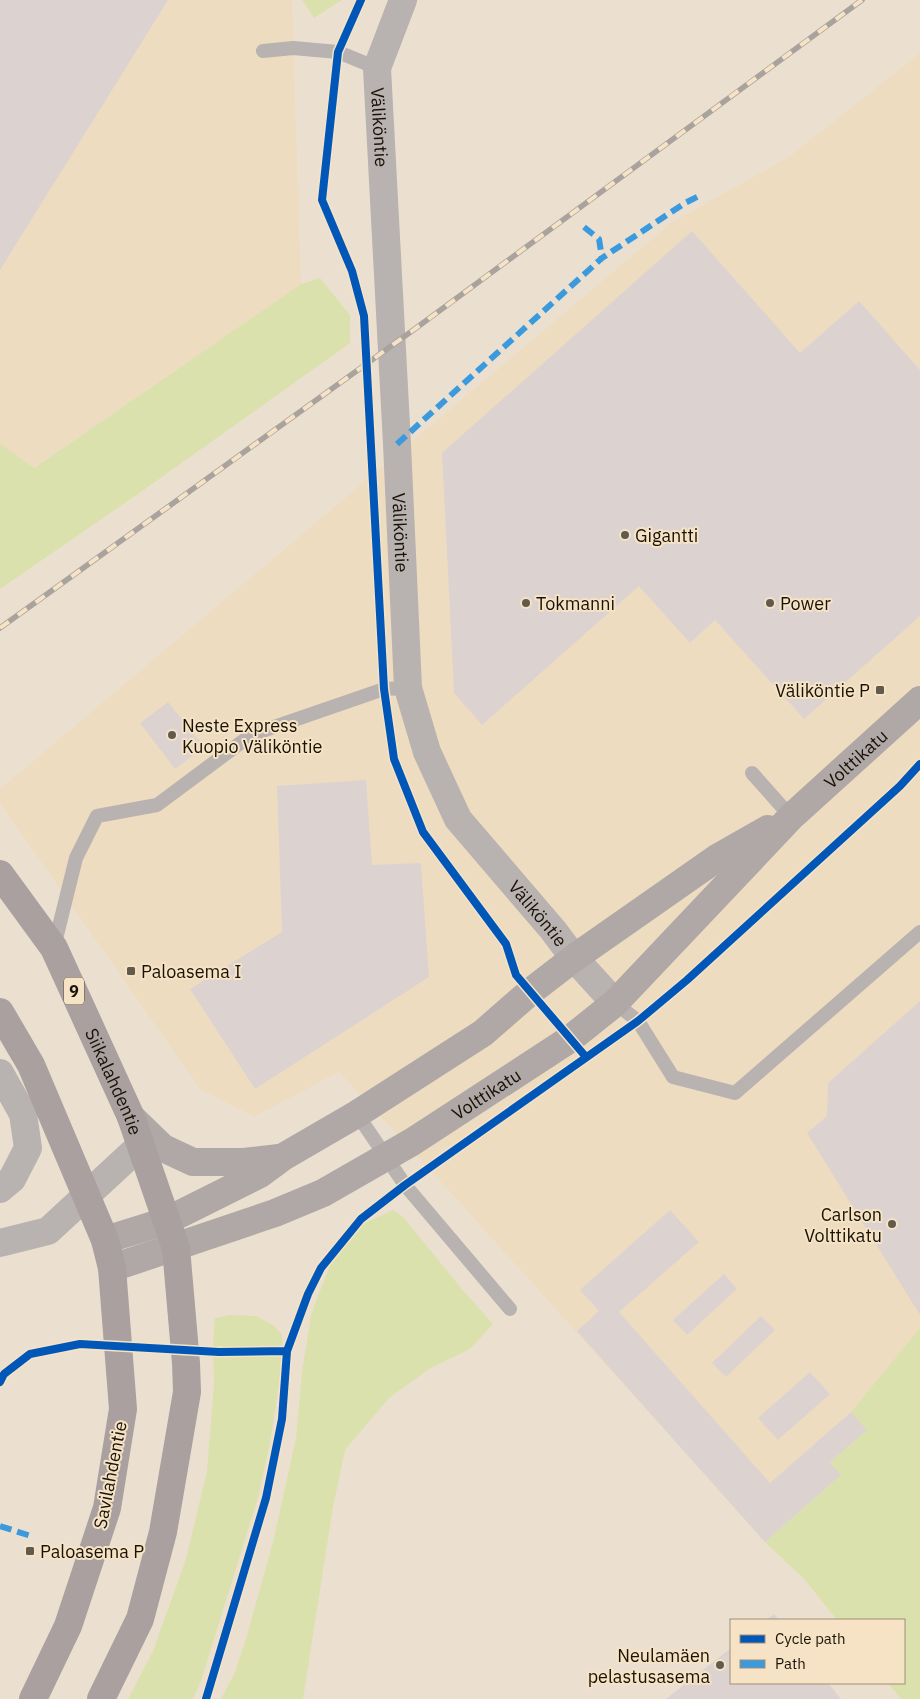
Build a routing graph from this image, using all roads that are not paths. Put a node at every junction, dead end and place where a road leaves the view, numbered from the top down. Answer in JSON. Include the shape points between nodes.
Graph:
{"nodes":[{"id":1,"x":403,"y":0,"type":"edge"},
{"id":2,"x":263,"y":51,"type":"dead end"},
{"id":3,"x":377,"y":68,"type":"junction"},
{"id":4,"x":408,"y":688,"type":"junction"},
{"id":5,"x":920,"y":700,"type":"edge"},
{"id":6,"x":752,"y":773,"type":"dead end"},
{"id":7,"x":791,"y":817,"type":"junction"},
{"id":8,"x":0,"y":874,"type":"edge"},
{"id":9,"x":920,"y":932,"type":"edge"},
{"id":10,"x":54,"y":948,"type":"junction"},
{"id":11,"x":574,"y":958,"type":"junction"},
{"id":12,"x":615,"y":1002,"type":"junction"},
{"id":13,"x":0,"y":1012,"type":"edge"},
{"id":14,"x":0,"y":1073,"type":"edge"},
{"id":15,"x":357,"y":1114,"type":"junction"},
{"id":16,"x":131,"y":1117,"type":"junction"},
{"id":17,"x":141,"y":1145,"type":"junction"},
{"id":18,"x":283,"y":1157,"type":"junction"},
{"id":19,"x":386,"y":1158,"type":"junction"},
{"id":20,"x":0,"y":1189,"type":"edge"},
{"id":21,"x":86,"y":1195,"type":"junction"},
{"id":22,"x":166,"y":1221,"type":"junction"},
{"id":23,"x":105,"y":1240,"type":"junction"},
{"id":24,"x":0,"y":1243,"type":"edge"},
{"id":25,"x":176,"y":1248,"type":"junction"},
{"id":26,"x":112,"y":1268,"type":"junction"},
{"id":27,"x":510,"y":1309,"type":"dead end"},
{"id":28,"x":33,"y":1699,"type":"edge"},
{"id":29,"x":101,"y":1699,"type":"edge"}],
"edges":[{"from":1,"to":3,"type":"street","name":"Väliköntie"},
{"from":2,"to":3,"type":"lane","via":[[294,48],[338,52]]},
{"from":3,"to":4,"type":"street","name":"Väliköntie"},
{"from":4,"to":10,"type":"lane","via":[[384,690],[251,735],[157,806],[97,816],[76,858]]},
{"from":4,"to":11,"type":"street","name":"Väliköntie","via":[[427,752],[458,819]]},
{"from":5,"to":7,"type":"main road","name":"Volttikatu"},
{"from":6,"to":7,"type":"lane"},
{"from":7,"to":11,"type":"main road","name":"Volttikatu","via":[[717,858]]},
{"from":7,"to":12,"type":"main road","name":"Volttikatu"},
{"from":8,"to":10,"type":"main road","name":"Siikalahdentie","number":"9"},
{"from":9,"to":12,"type":"lane","via":[[735,1093],[673,1077],[638,1021]]},
{"from":10,"to":16,"type":"main road","name":"Siikalahdentie","number":"9"},
{"from":11,"to":12,"type":"street","name":"Väliköntie"},
{"from":11,"to":15,"type":"main road","name":"Volttikatu","via":[[483,1033]]},
{"from":12,"to":19,"type":"main road","name":"Volttikatu","via":[[570,1039]]},
{"from":13,"to":21,"type":"main road","via":[[31,1066]]},
{"from":14,"to":20,"type":"street","via":[[23,1114],[28,1148],[12,1180]]},
{"from":15,"to":18,"type":"main road","name":"Volttikatu"},
{"from":15,"to":19,"type":"lane"},
{"from":16,"to":17,"type":"main road","name":"Siikalahdentie","number":"9"},
{"from":16,"to":18,"type":"main road","name":"Volttikatu","via":[[163,1148],[193,1162],[244,1162]]},
{"from":17,"to":21,"type":"street"},
{"from":17,"to":22,"type":"main road","name":"Siikalahdentie","number":"9"},
{"from":18,"to":22,"type":"main road","name":"Volttikatu","via":[[260,1174]]},
{"from":19,"to":25,"type":"main road","name":"Volttikatu","via":[[323,1193],[275,1214]]},
{"from":19,"to":27,"type":"lane"},
{"from":21,"to":23,"type":"main road"},
{"from":21,"to":24,"type":"street","via":[[48,1231]]},
{"from":22,"to":23,"type":"main road","name":"Volttikatu"},
{"from":22,"to":25,"type":"main road","name":"Siikalahdentie","number":"9"},
{"from":23,"to":26,"type":"main road","name":"Savilahdentie"},
{"from":25,"to":26,"type":"main road","name":"Volttikatu"},
{"from":25,"to":29,"type":"main road","via":[[187,1392],[163,1532],[140,1619]]},
{"from":26,"to":28,"type":"main road","name":"Savilahdentie","via":[[123,1409],[107,1508],[68,1626]]}]}
